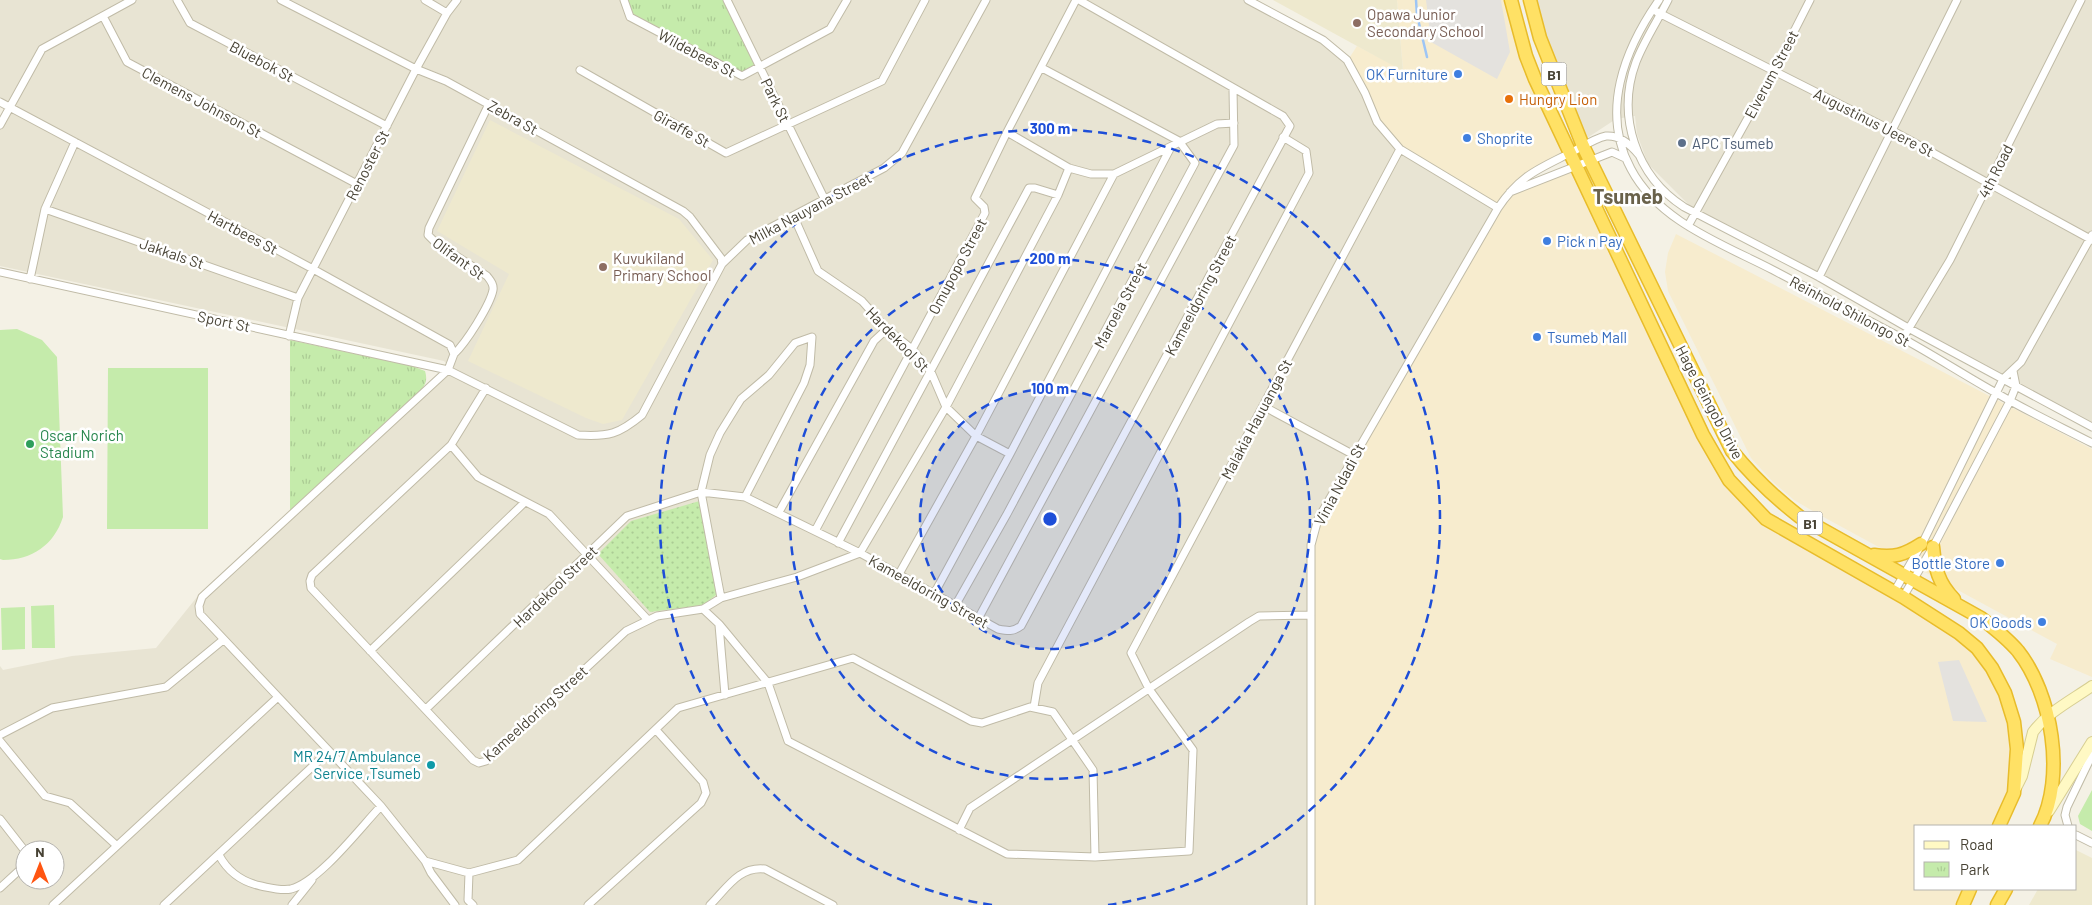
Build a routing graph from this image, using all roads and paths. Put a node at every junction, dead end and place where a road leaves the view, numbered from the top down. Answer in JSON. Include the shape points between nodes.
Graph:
{"nodes":[{"id":1,"x":132,"y":0,"type":"edge"},
{"id":2,"x":177,"y":0,"type":"edge"},
{"id":3,"x":281,"y":0,"type":"edge"},
{"id":4,"x":425,"y":0,"type":"edge"},
{"id":5,"x":457,"y":0,"type":"edge"},
{"id":6,"x":624,"y":0,"type":"edge"},
{"id":7,"x":729,"y":0,"type":"edge"},
{"id":8,"x":847,"y":0,"type":"edge"},
{"id":9,"x":925,"y":0,"type":"edge"},
{"id":10,"x":986,"y":0,"type":"edge"},
{"id":11,"x":1077,"y":0,"type":"edge"},
{"id":12,"x":1248,"y":0,"type":"edge"},
{"id":13,"x":1510,"y":0,"type":"edge"},
{"id":14,"x":1530,"y":0,"type":"edge"},
{"id":15,"x":1659,"y":0,"type":"edge"},
{"id":16,"x":1668,"y":0,"type":"edge"},
{"id":17,"x":1810,"y":0,"type":"edge"},
{"id":18,"x":1957,"y":0,"type":"edge"},
{"id":19,"x":2081,"y":0,"type":"edge"},
{"id":20,"x":1652,"y":9,"type":"junction"},
{"id":21,"x":447,"y":13,"type":"junction"},
{"id":22,"x":1661,"y":13,"type":"junction"},
{"id":23,"x":103,"y":16,"type":"junction"},
{"id":24,"x":760,"y":68,"type":"junction"},
{"id":25,"x":1042,"y":68,"type":"junction"},
{"id":26,"x":416,"y":69,"type":"junction"},
{"id":27,"x":580,"y":70,"type":"dead end"},
{"id":28,"x":1774,"y":71,"type":"junction"},
{"id":29,"x":1233,"y":90,"type":"junction"},
{"id":30,"x":0,"y":102,"type":"edge"},
{"id":31,"x":489,"y":104,"type":"junction"},
{"id":32,"x":10,"y":108,"type":"junction"},
{"id":33,"x":1616,"y":119,"type":"junction"},
{"id":34,"x":1234,"y":123,"type":"junction"},
{"id":35,"x":0,"y":125,"type":"edge"},
{"id":36,"x":788,"y":125,"type":"junction"},
{"id":37,"x":387,"y":126,"type":"junction"},
{"id":38,"x":1893,"y":131,"type":"junction"},
{"id":39,"x":1006,"y":132,"type":"junction"},
{"id":40,"x":1606,"y":136,"type":"junction"},
{"id":41,"x":1283,"y":137,"type":"junction"},
{"id":42,"x":1179,"y":141,"type":"junction"},
{"id":43,"x":1624,"y":141,"type":"junction"},
{"id":44,"x":75,"y":142,"type":"junction"},
{"id":45,"x":1583,"y":146,"type":"junction"},
{"id":46,"x":1171,"y":147,"type":"junction"},
{"id":47,"x":1400,"y":149,"type":"junction"},
{"id":48,"x":1612,"y":152,"type":"junction"},
{"id":49,"x":1570,"y":153,"type":"junction"},
{"id":50,"x":1625,"y":158,"type":"junction"},
{"id":51,"x":1591,"y":162,"type":"junction"},
{"id":52,"x":1069,"y":168,"type":"junction"},
{"id":53,"x":1577,"y":168,"type":"junction"},
{"id":54,"x":1114,"y":174,"type":"junction"},
{"id":55,"x":1990,"y":182,"type":"junction"},
{"id":56,"x":357,"y":184,"type":"junction"},
{"id":57,"x":1508,"y":193,"type":"junction"},
{"id":58,"x":1058,"y":196,"type":"junction"},
{"id":59,"x":825,"y":200,"type":"junction"},
{"id":60,"x":1498,"y":208,"type":"junction"},
{"id":61,"x":45,"y":209,"type":"junction"},
{"id":62,"x":1696,"y":212,"type":"junction"},
{"id":63,"x":794,"y":216,"type":"junction"},
{"id":64,"x":1688,"y":226,"type":"junction"},
{"id":65,"x":2091,"y":238,"type":"edge"},
{"id":66,"x":722,"y":264,"type":"junction"},
{"id":67,"x":313,"y":269,"type":"junction"},
{"id":68,"x":0,"y":272,"type":"edge"},
{"id":69,"x":1819,"y":277,"type":"junction"},
{"id":70,"x":30,"y":279,"type":"junction"},
{"id":71,"x":298,"y":298,"type":"junction"},
{"id":72,"x":886,"y":329,"type":"junction"},
{"id":73,"x":1910,"y":330,"type":"junction"},
{"id":74,"x":289,"y":336,"type":"junction"},
{"id":75,"x":1903,"y":338,"type":"junction"},
{"id":76,"x":913,"y":350,"type":"junction"},
{"id":77,"x":454,"y":354,"type":"junction"},
{"id":78,"x":448,"y":370,"type":"junction"},
{"id":79,"x":2013,"y":371,"type":"junction"},
{"id":80,"x":931,"y":372,"type":"junction"},
{"id":81,"x":2003,"y":379,"type":"junction"},
{"id":82,"x":2016,"y":386,"type":"junction"},
{"id":83,"x":486,"y":388,"type":"junction"},
{"id":84,"x":1997,"y":394,"type":"junction"},
{"id":85,"x":2010,"y":401,"type":"junction"},
{"id":86,"x":1263,"y":406,"type":"junction"},
{"id":87,"x":946,"y":407,"type":"junction"},
{"id":88,"x":2092,"y":427,"type":"edge"},
{"id":89,"x":976,"y":436,"type":"junction"},
{"id":90,"x":2092,"y":443,"type":"edge"},
{"id":91,"x":451,"y":445,"type":"junction"},
{"id":92,"x":1010,"y":454,"type":"junction"},
{"id":93,"x":1354,"y":455,"type":"junction"},
{"id":94,"x":701,"y":492,"type":"junction"},
{"id":95,"x":745,"y":497,"type":"junction"},
{"id":96,"x":525,"y":502,"type":"junction"},
{"id":97,"x":779,"y":512,"type":"junction"},
{"id":98,"x":815,"y":531,"type":"junction"},
{"id":99,"x":838,"y":543,"type":"junction"},
{"id":100,"x":1927,"y":546,"type":"junction"},
{"id":101,"x":860,"y":554,"type":"junction"},
{"id":102,"x":1866,"y":554,"type":"junction"},
{"id":103,"x":587,"y":555,"type":"junction"},
{"id":104,"x":899,"y":574,"type":"junction"},
{"id":105,"x":1909,"y":578,"type":"junction"},
{"id":106,"x":934,"y":594,"type":"junction"},
{"id":107,"x":1899,"y":595,"type":"junction"},
{"id":108,"x":721,"y":598,"type":"junction"},
{"id":109,"x":1960,"y":604,"type":"junction"},
{"id":110,"x":955,"y":606,"type":"junction"},
{"id":111,"x":703,"y":609,"type":"junction"},
{"id":112,"x":1311,"y":615,"type":"junction"},
{"id":113,"x":978,"y":619,"type":"junction"},
{"id":114,"x":648,"y":620,"type":"junction"},
{"id":115,"x":719,"y":624,"type":"junction"},
{"id":116,"x":223,"y":640,"type":"junction"},
{"id":117,"x":370,"y":650,"type":"junction"},
{"id":118,"x":768,"y":683,"type":"junction"},
{"id":119,"x":2092,"y":686,"type":"edge"},
{"id":120,"x":1149,"y":689,"type":"junction"},
{"id":121,"x":725,"y":695,"type":"junction"},
{"id":122,"x":278,"y":697,"type":"junction"},
{"id":123,"x":1034,"y":708,"type":"junction"},
{"id":124,"x":426,"y":710,"type":"junction"},
{"id":125,"x":2049,"y":716,"type":"junction"},
{"id":126,"x":656,"y":730,"type":"junction"},
{"id":127,"x":0,"y":734,"type":"edge"},
{"id":128,"x":1073,"y":740,"type":"junction"},
{"id":129,"x":0,"y":741,"type":"edge"},
{"id":130,"x":2092,"y":742,"type":"edge"},
{"id":131,"x":329,"y":751,"type":"junction"},
{"id":132,"x":2092,"y":754,"type":"edge"},
{"id":133,"x":2014,"y":793,"type":"junction"},
{"id":134,"x":381,"y":806,"type":"junction"},
{"id":135,"x":0,"y":819,"type":"edge"},
{"id":136,"x":2041,"y":823,"type":"edge"},
{"id":137,"x":1998,"y":825,"type":"edge"},
{"id":138,"x":2068,"y":825,"type":"edge"},
{"id":139,"x":959,"y":830,"type":"junction"},
{"id":140,"x":2077,"y":836,"type":"edge"},
{"id":141,"x":16,"y":840,"type":"edge"},
{"id":142,"x":2092,"y":843,"type":"edge"},
{"id":143,"x":116,"y":845,"type":"junction"},
{"id":144,"x":219,"y":855,"type":"junction"},
{"id":145,"x":1095,"y":857,"type":"junction"},
{"id":146,"x":425,"y":861,"type":"junction"},
{"id":147,"x":469,"y":873,"type":"junction"},
{"id":148,"x":15,"y":874,"type":"edge"},
{"id":149,"x":313,"y":878,"type":"junction"},
{"id":150,"x":0,"y":888,"type":"edge"},
{"id":151,"x":1970,"y":890,"type":"edge"},
{"id":152,"x":2005,"y":890,"type":"edge"},
{"id":153,"x":468,"y":903,"type":"edge"},
{"id":154,"x":52,"y":905,"type":"edge"},
{"id":155,"x":164,"y":905,"type":"edge"},
{"id":156,"x":292,"y":905,"type":"edge"},
{"id":157,"x":455,"y":905,"type":"edge"},
{"id":158,"x":588,"y":905,"type":"edge"},
{"id":159,"x":710,"y":905,"type":"edge"},
{"id":160,"x":833,"y":905,"type":"edge"},
{"id":161,"x":1311,"y":905,"type":"edge"},
{"id":162,"x":1963,"y":905,"type":"edge"},
{"id":163,"x":1997,"y":905,"type":"edge"}],
"edges":[{"from":1,"to":23,"type":"street"},
{"from":2,"to":37,"type":"street","name":"Bluebok St","via":[[190,24]]},
{"from":3,"to":26,"type":"street","name":"Zebra St"},
{"from":4,"to":21,"type":"street"},
{"from":5,"to":21,"type":"street","name":"Renoster St"},
{"from":6,"to":24,"type":"street","name":"Wildebees St","via":[[630,17],[738,76]]},
{"from":7,"to":24,"type":"street","name":"Park St"},
{"from":8,"to":24,"type":"street","name":"Wildebees St","via":[[830,29]]},
{"from":9,"to":36,"type":"street","via":[[882,81]]},
{"from":10,"to":59,"type":"street","name":"Milka Nauyana Street","via":[[902,152],[884,168]]},
{"from":11,"to":25,"type":"street","name":"Omupopo Street"},
{"from":11,"to":29,"type":"street","name":"Kameeldoring Street"},
{"from":12,"to":47,"type":"street","via":[[1323,40],[1347,60],[1377,122]]},
{"from":13,"to":49,"type":"highway","name":"Hage Geingob Drive","number":"B1","via":[[1526,56]]},
{"from":14,"to":45,"type":"highway","name":"Hage Geingob Drive","number":"B1","via":[[1540,38]]},
{"from":15,"to":20,"type":"street"},
{"from":16,"to":22,"type":"street"},
{"from":17,"to":28,"type":"street","name":"Elverum Street"},
{"from":18,"to":38,"type":"street"},
{"from":19,"to":55,"type":"street","name":"4th Road"},
{"from":20,"to":22,"type":"street","name":"Augustinus Ueere St"},
{"from":20,"to":33,"type":"street","via":[[1620,77]]},
{"from":21,"to":26,"type":"street","name":"Renoster St"},
{"from":22,"to":28,"type":"street","name":"Augustinus Ueere St"},
{"from":22,"to":43,"type":"street","via":[[1636,62],[1631,83],[1630,122]]},
{"from":23,"to":32,"type":"street","via":[[42,49]]},
{"from":23,"to":56,"type":"street","name":"Clemens Johnson St","via":[[127,62]]},
{"from":24,"to":36,"type":"street","name":"Park St"},
{"from":25,"to":39,"type":"street","name":"Omupopo Street"},
{"from":25,"to":42,"type":"street","name":"Maroela Street"},
{"from":26,"to":31,"type":"street","name":"Zebra St"},
{"from":26,"to":37,"type":"street","name":"Renoster St"},
{"from":27,"to":36,"type":"street","name":"Giraffe St","via":[[726,153]]},
{"from":28,"to":38,"type":"street","name":"Augustinus Ueere St"},
{"from":28,"to":62,"type":"street","name":"Elverum Street"},
{"from":29,"to":34,"type":"street"},
{"from":29,"to":41,"type":"street","name":"Kameeldoring Street","via":[[1287,120],[1290,126]]},
{"from":30,"to":32,"type":"street","name":"Hartbees St"},
{"from":31,"to":66,"type":"street","name":"Zebra St","via":[[687,214],[721,258]]},
{"from":31,"to":77,"type":"street","name":"Olifant St","via":[[428,235],[492,282],[493,290],[474,327]]},
{"from":32,"to":35,"type":"street"},
{"from":32,"to":44,"type":"street","name":"Hartbees St"},
{"from":33,"to":40,"type":"street","via":[[1614,129]]},
{"from":33,"to":43,"type":"street"},
{"from":34,"to":42,"type":"street","via":[[1222,122]]},
{"from":34,"to":113,"type":"street","via":[[1234,145]]},
{"from":36,"to":59,"type":"street","name":"Park St"},
{"from":37,"to":56,"type":"street","name":"Renoster St"},
{"from":38,"to":55,"type":"street","name":"Augustinus Ueere St"},
{"from":38,"to":69,"type":"street"},
{"from":39,"to":52,"type":"street"},
{"from":39,"to":76,"type":"street","name":"Omupopo Street","via":[[976,198],[985,213]]},
{"from":40,"to":43,"type":"street"},
{"from":40,"to":45,"type":"street"},
{"from":41,"to":113,"type":"street","name":"Kameeldoring Street","via":[[1021,626],[1010,632]]},
{"from":41,"to":123,"type":"street","via":[[1306,151],[1309,173],[1038,683]]},
{"from":42,"to":46,"type":"street"},
{"from":42,"to":110,"type":"street","name":"Maroela Street","via":[[1196,163]]},
{"from":43,"to":48,"type":"street"},
{"from":43,"to":50,"type":"street","name":"Reinhold Shilongo St"},
{"from":43,"to":62,"type":"street","name":"Reinhold Shilongo St","via":[[1669,197]]},
{"from":44,"to":61,"type":"street"},
{"from":44,"to":67,"type":"street","name":"Hartbees St"},
{"from":45,"to":49,"type":"street","name":"Vinia Ndadi St"},
{"from":45,"to":51,"type":"highway","name":"Hage Geingob Drive","number":"B1"},
{"from":46,"to":54,"type":"street"},
{"from":46,"to":92,"type":"street"},
{"from":47,"to":60,"type":"street"},
{"from":47,"to":86,"type":"street","name":"Malakia Hauuanga St"},
{"from":48,"to":50,"type":"street"},
{"from":48,"to":51,"type":"street"},
{"from":49,"to":53,"type":"highway","name":"Hage Geingob Drive","number":"B1"},
{"from":49,"to":57,"type":"street","name":"Vinia Ndadi St","via":[[1540,166]]},
{"from":50,"to":64,"type":"street","name":"Reinhold Shilongo St","via":[[1653,199]]},
{"from":51,"to":53,"type":"street"},
{"from":51,"to":102,"type":"highway","name":"Hage Geingob Drive","number":"B1","via":[[1732,451],[1752,476],[1793,512]]},
{"from":52,"to":54,"type":"street","via":[[1091,174]]},
{"from":52,"to":58,"type":"street"},
{"from":53,"to":57,"type":"street"},
{"from":53,"to":107,"type":"highway","name":"Hage Geingob Drive","number":"B1","via":[[1703,436],[1729,480],[1766,519]]},
{"from":54,"to":89,"type":"street"},
{"from":55,"to":65,"type":"street","name":"Augustinus Ueere St","via":[[2016,200]]},
{"from":55,"to":73,"type":"street","name":"4th Road"},
{"from":56,"to":67,"type":"street","name":"Renoster St"},
{"from":57,"to":60,"type":"street","name":"Vinia Ndadi St"},
{"from":58,"to":80,"type":"street","via":[[1029,188]]},
{"from":58,"to":87,"type":"street"},
{"from":59,"to":63,"type":"street","name":"Milka Nauyana Street"},
{"from":60,"to":93,"type":"street","name":"Vinia Ndadi St"},
{"from":61,"to":70,"type":"street"},
{"from":61,"to":71,"type":"street","name":"Jakkals St"},
{"from":62,"to":64,"type":"street","name":"Elverum Street"},
{"from":62,"to":69,"type":"street","name":"Reinhold Shilongo St"},
{"from":63,"to":66,"type":"street","name":"Milka Nauyana Street","via":[[747,240]]},
{"from":63,"to":72,"type":"street","name":"Hardekool St","via":[[818,271],[862,301]]},
{"from":64,"to":75,"type":"street","name":"Reinhold Shilongo St"},
{"from":65,"to":79,"type":"street"},
{"from":66,"to":83,"type":"street","name":"Milka Nauyana Street","via":[[642,415],[623,430],[598,437],[578,435]]},
{"from":67,"to":71,"type":"street","name":"Renoster St"},
{"from":67,"to":77,"type":"street","name":"Hartbees St","via":[[450,345]]},
{"from":68,"to":70,"type":"street","name":"Sport St"},
{"from":69,"to":73,"type":"street","name":"Reinhold Shilongo St"},
{"from":70,"to":74,"type":"street","name":"Sport St"},
{"from":71,"to":74,"type":"street","name":"Renoster St"},
{"from":72,"to":76,"type":"street","name":"Hardekool St"},
{"from":72,"to":97,"type":"street","via":[[874,341]]},
{"from":73,"to":75,"type":"street","name":"4th Road"},
{"from":73,"to":81,"type":"street","name":"Reinhold Shilongo St"},
{"from":74,"to":78,"type":"street","name":"Sport St"},
{"from":75,"to":84,"type":"street","name":"Reinhold Shilongo St"},
{"from":76,"to":80,"type":"street","name":"Hardekool St"},
{"from":76,"to":98,"type":"street","name":"Omupopo Street"},
{"from":77,"to":78,"type":"street"},
{"from":78,"to":83,"type":"street","name":"Milka Nauyana Street"},
{"from":78,"to":116,"type":"street","via":[[202,597],[200,614]]},
{"from":79,"to":81,"type":"street"},
{"from":79,"to":82,"type":"street"},
{"from":80,"to":87,"type":"street","name":"Hardekool St"},
{"from":80,"to":99,"type":"street"},
{"from":81,"to":82,"type":"street","name":"Reinhold Shilongo St"},
{"from":81,"to":84,"type":"street"},
{"from":82,"to":85,"type":"street"},
{"from":82,"to":88,"type":"street","name":"Reinhold Shilongo St"},
{"from":83,"to":91,"type":"street","name":"Kameeldoring Street"},
{"from":84,"to":85,"type":"street","name":"Reinhold Shilongo St"},
{"from":84,"to":100,"type":"street"},
{"from":85,"to":90,"type":"street","name":"Reinhold Shilongo St"},
{"from":85,"to":100,"type":"street"},
{"from":86,"to":93,"type":"street"},
{"from":86,"to":120,"type":"street","name":"Malakia Hauuanga St","via":[[1131,654]]},
{"from":87,"to":89,"type":"street","name":"Hardekool St"},
{"from":87,"to":101,"type":"street"},
{"from":89,"to":92,"type":"street","name":"Hardekool St"},
{"from":89,"to":104,"type":"street"},
{"from":91,"to":96,"type":"street","via":[[478,477]]},
{"from":91,"to":117,"type":"street","name":"Kameeldoring Street","via":[[312,575],[311,588]]},
{"from":92,"to":106,"type":"street"},
{"from":93,"to":112,"type":"street","name":"Vinia Ndadi St","via":[[1318,519],[1311,545]]},
{"from":94,"to":95,"type":"street"},
{"from":94,"to":95,"type":"street","via":[[710,455],[741,399],[769,375],[795,342],[812,336],[810,365],[804,383]]},
{"from":94,"to":103,"type":"street","name":"Hardekool Street","via":[[627,516]]},
{"from":94,"to":108,"type":"street"},
{"from":95,"to":97,"type":"street"},
{"from":96,"to":103,"type":"street","via":[[549,514]]},
{"from":96,"to":117,"type":"street"},
{"from":97,"to":98,"type":"street"},
{"from":98,"to":99,"type":"street"},
{"from":99,"to":101,"type":"street"},
{"from":100,"to":102,"type":"highway","via":[[1891,558]]},
{"from":100,"to":105,"type":"street"},
{"from":100,"to":105,"type":"street"},
{"from":100,"to":109,"type":"highway","via":[[1946,591]]},
{"from":101,"to":104,"type":"street","name":"Kameeldoring Street"},
{"from":101,"to":108,"type":"street","name":"Kameeldoring Street","via":[[797,577]]},
{"from":102,"to":105,"type":"highway","name":"Hage Geingob Drive","number":"B1"},
{"from":103,"to":114,"type":"street"},
{"from":103,"to":124,"type":"street","name":"Hardekool Street"},
{"from":104,"to":106,"type":"street","name":"Kameeldoring Street"},
{"from":105,"to":107,"type":"street"},
{"from":105,"to":107,"type":"street"},
{"from":105,"to":109,"type":"highway","name":"Hage Geingob Drive","number":"B1"},
{"from":106,"to":110,"type":"street","name":"Kameeldoring Street"},
{"from":107,"to":133,"type":"highway","name":"Hage Geingob Drive","number":"B1","via":[[1959,633],[1977,648],[1992,668],[2005,693],[2014,722],[2017,749]]},
{"from":108,"to":111,"type":"street","name":"Kameeldoring Street"},
{"from":109,"to":125,"type":"highway","name":"Hage Geingob Drive","number":"B1","via":[[2004,636],[2019,652]]},
{"from":110,"to":113,"type":"street","name":"Kameeldoring Street"},
{"from":111,"to":114,"type":"street","name":"Kameeldoring Street"},
{"from":111,"to":115,"type":"street"},
{"from":112,"to":120,"type":"street","via":[[1259,616]]},
{"from":112,"to":161,"type":"street","name":"Vinia Ndadi St"},
{"from":114,"to":124,"type":"street","name":"Kameeldoring Street","via":[[626,630],[486,761],[479,763],[473,760]]},
{"from":115,"to":118,"type":"street"},
{"from":115,"to":121,"type":"street"},
{"from":116,"to":122,"type":"street"},
{"from":116,"to":127,"type":"street","via":[[166,687],[52,708]]},
{"from":117,"to":124,"type":"street","name":"Kameeldoring Street"},
{"from":118,"to":121,"type":"street"},
{"from":118,"to":123,"type":"street","via":[[853,658],[971,721],[982,723]]},
{"from":118,"to":139,"type":"street","via":[[788,741]]},
{"from":119,"to":125,"type":"street"},
{"from":120,"to":128,"type":"street"},
{"from":120,"to":145,"type":"street","via":[[1193,750],[1190,850]]},
{"from":121,"to":126,"type":"street","via":[[678,708]]},
{"from":122,"to":131,"type":"street"},
{"from":122,"to":143,"type":"street"},
{"from":123,"to":128,"type":"street","via":[[1053,712]]},
{"from":125,"to":133,"type":"street","via":[[2033,732],[2022,776]]},
{"from":125,"to":136,"type":"highway","name":"Hage Geingob Drive","number":"B1","via":[[2053,767]]},
{"from":126,"to":147,"type":"street","via":[[518,860]]},
{"from":126,"to":158,"type":"street","via":[[703,782],[706,793],[701,803]]},
{"from":128,"to":139,"type":"street","via":[[970,808]]},
{"from":128,"to":145,"type":"street","via":[[1093,770]]},
{"from":129,"to":143,"type":"street","via":[[45,796],[70,803]]},
{"from":130,"to":136,"type":"street"},
{"from":131,"to":134,"type":"street"},
{"from":131,"to":144,"type":"street"},
{"from":132,"to":138,"type":"street","via":[[2067,807]]},
{"from":133,"to":137,"type":"highway","name":"Hage Geingob Drive","number":"B1"},
{"from":134,"to":146,"type":"street"},
{"from":134,"to":149,"type":"street"},
{"from":135,"to":141,"type":"street"},
{"from":139,"to":145,"type":"street","via":[[1007,854]]},
{"from":140,"to":142,"type":"street"},
{"from":143,"to":154,"type":"street"},
{"from":144,"to":149,"type":"street","via":[[235,875],[257,885],[280,890]]},
{"from":144,"to":155,"type":"street"},
{"from":146,"to":147,"type":"street"},
{"from":146,"to":157,"type":"street","via":[[430,873]]},
{"from":147,"to":153,"type":"street"},
{"from":148,"to":150,"type":"street"},
{"from":149,"to":156,"type":"street"},
{"from":151,"to":162,"type":"highway"},
{"from":152,"to":163,"type":"highway"},
{"from":159,"to":160,"type":"street","via":[[742,871],[753,867],[765,869]]}]}
